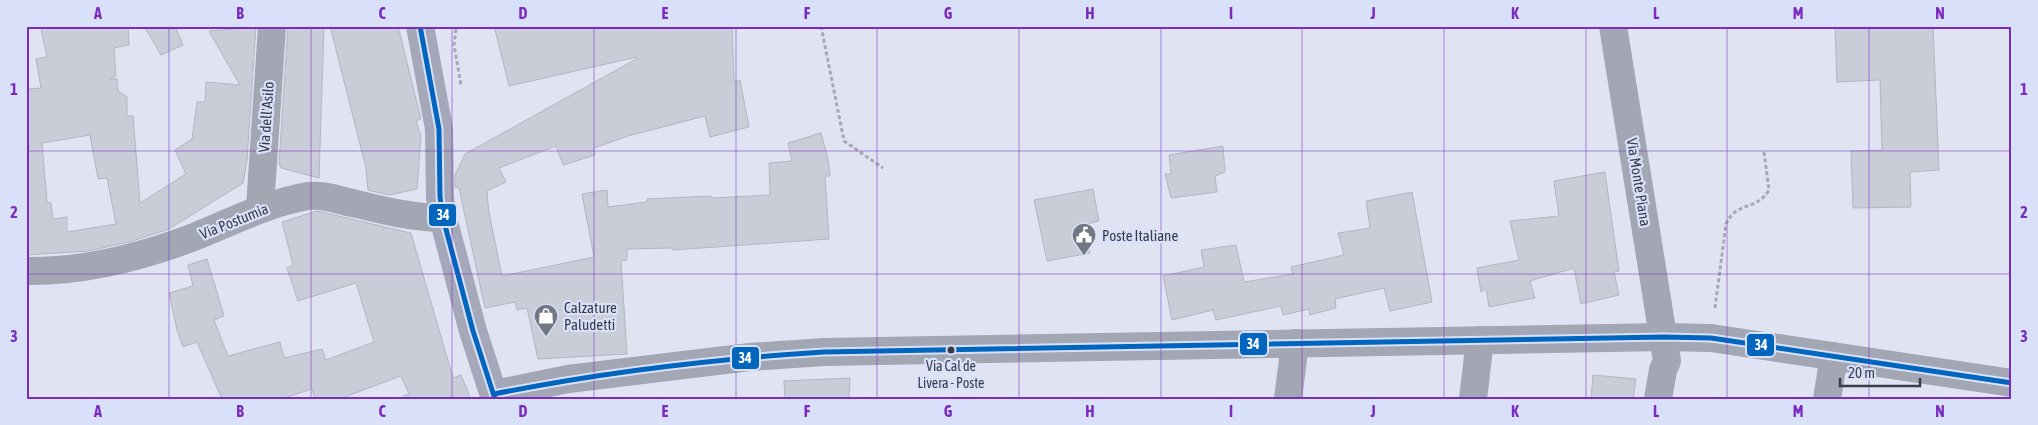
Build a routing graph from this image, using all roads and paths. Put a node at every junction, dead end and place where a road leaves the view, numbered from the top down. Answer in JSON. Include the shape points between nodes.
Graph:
{"nodes":[{"id":1,"x":272,"y":26,"type":"edge"},
{"id":2,"x":420,"y":26,"type":"edge"},
{"id":3,"x":821,"y":26,"type":"edge"},
{"id":4,"x":1613,"y":26,"type":"edge"},
{"id":5,"x":456,"y":29,"type":"dead end"},
{"id":6,"x":462,"y":94,"type":"dead end"},
{"id":7,"x":1764,"y":152,"type":"dead end"},
{"id":8,"x":883,"y":168,"type":"dead end"},
{"id":9,"x":260,"y":208,"type":"junction"},
{"id":10,"x":443,"y":218,"type":"junction"},
{"id":11,"x":26,"y":271,"type":"edge"},
{"id":12,"x":1715,"y":308,"type":"dead end"},
{"id":13,"x":1664,"y":337,"type":"junction"},
{"id":14,"x":1480,"y":340,"type":"junction"},
{"id":15,"x":1295,"y":343,"type":"junction"},
{"id":16,"x":1834,"y":356,"type":"junction"},
{"id":17,"x":2012,"y":383,"type":"edge"},
{"id":18,"x":2012,"y":388,"type":"edge"},
{"id":19,"x":494,"y":396,"type":"edge"},
{"id":20,"x":1288,"y":399,"type":"edge"},
{"id":21,"x":1473,"y":399,"type":"edge"},
{"id":22,"x":1658,"y":399,"type":"edge"},
{"id":23,"x":1827,"y":399,"type":"edge"},
{"id":24,"x":2010,"y":399,"type":"edge"}],
"edges":[{"from":1,"to":9,"type":"street","name":"Via dell'Asilo"},
{"from":2,"to":10,"type":"main road","via":[[439,129]]},
{"from":3,"to":8,"type":"path","via":[[844,141]]},
{"from":4,"to":13,"type":"street","name":"Via Monte Piana"},
{"from":5,"to":6,"type":"path","via":[[454,45]]},
{"from":7,"to":12,"type":"path","via":[[1769,190],[1759,202],[1739,208],[1729,217]]},
{"from":9,"to":10,"type":"street","name":"Via Postumia","via":[[317,195],[401,215]]},
{"from":9,"to":11,"type":"street","name":"Via Postumia","via":[[187,239],[107,263]]},
{"from":10,"to":19,"type":"main road"},
{"from":13,"to":14,"type":"street"},
{"from":13,"to":16,"type":"street","via":[[1711,338]]},
{"from":13,"to":22,"type":"street","name":"Via Monte Piana","via":[[1667,361]]},
{"from":14,"to":15,"type":"street"},
{"from":14,"to":21,"type":"street"},
{"from":15,"to":19,"type":"street","via":[[824,352],[750,357],[568,379]]},
{"from":15,"to":20,"type":"street"},
{"from":16,"to":17,"type":"street"},
{"from":16,"to":23,"type":"street"},
{"from":18,"to":24,"type":"street"}]}
